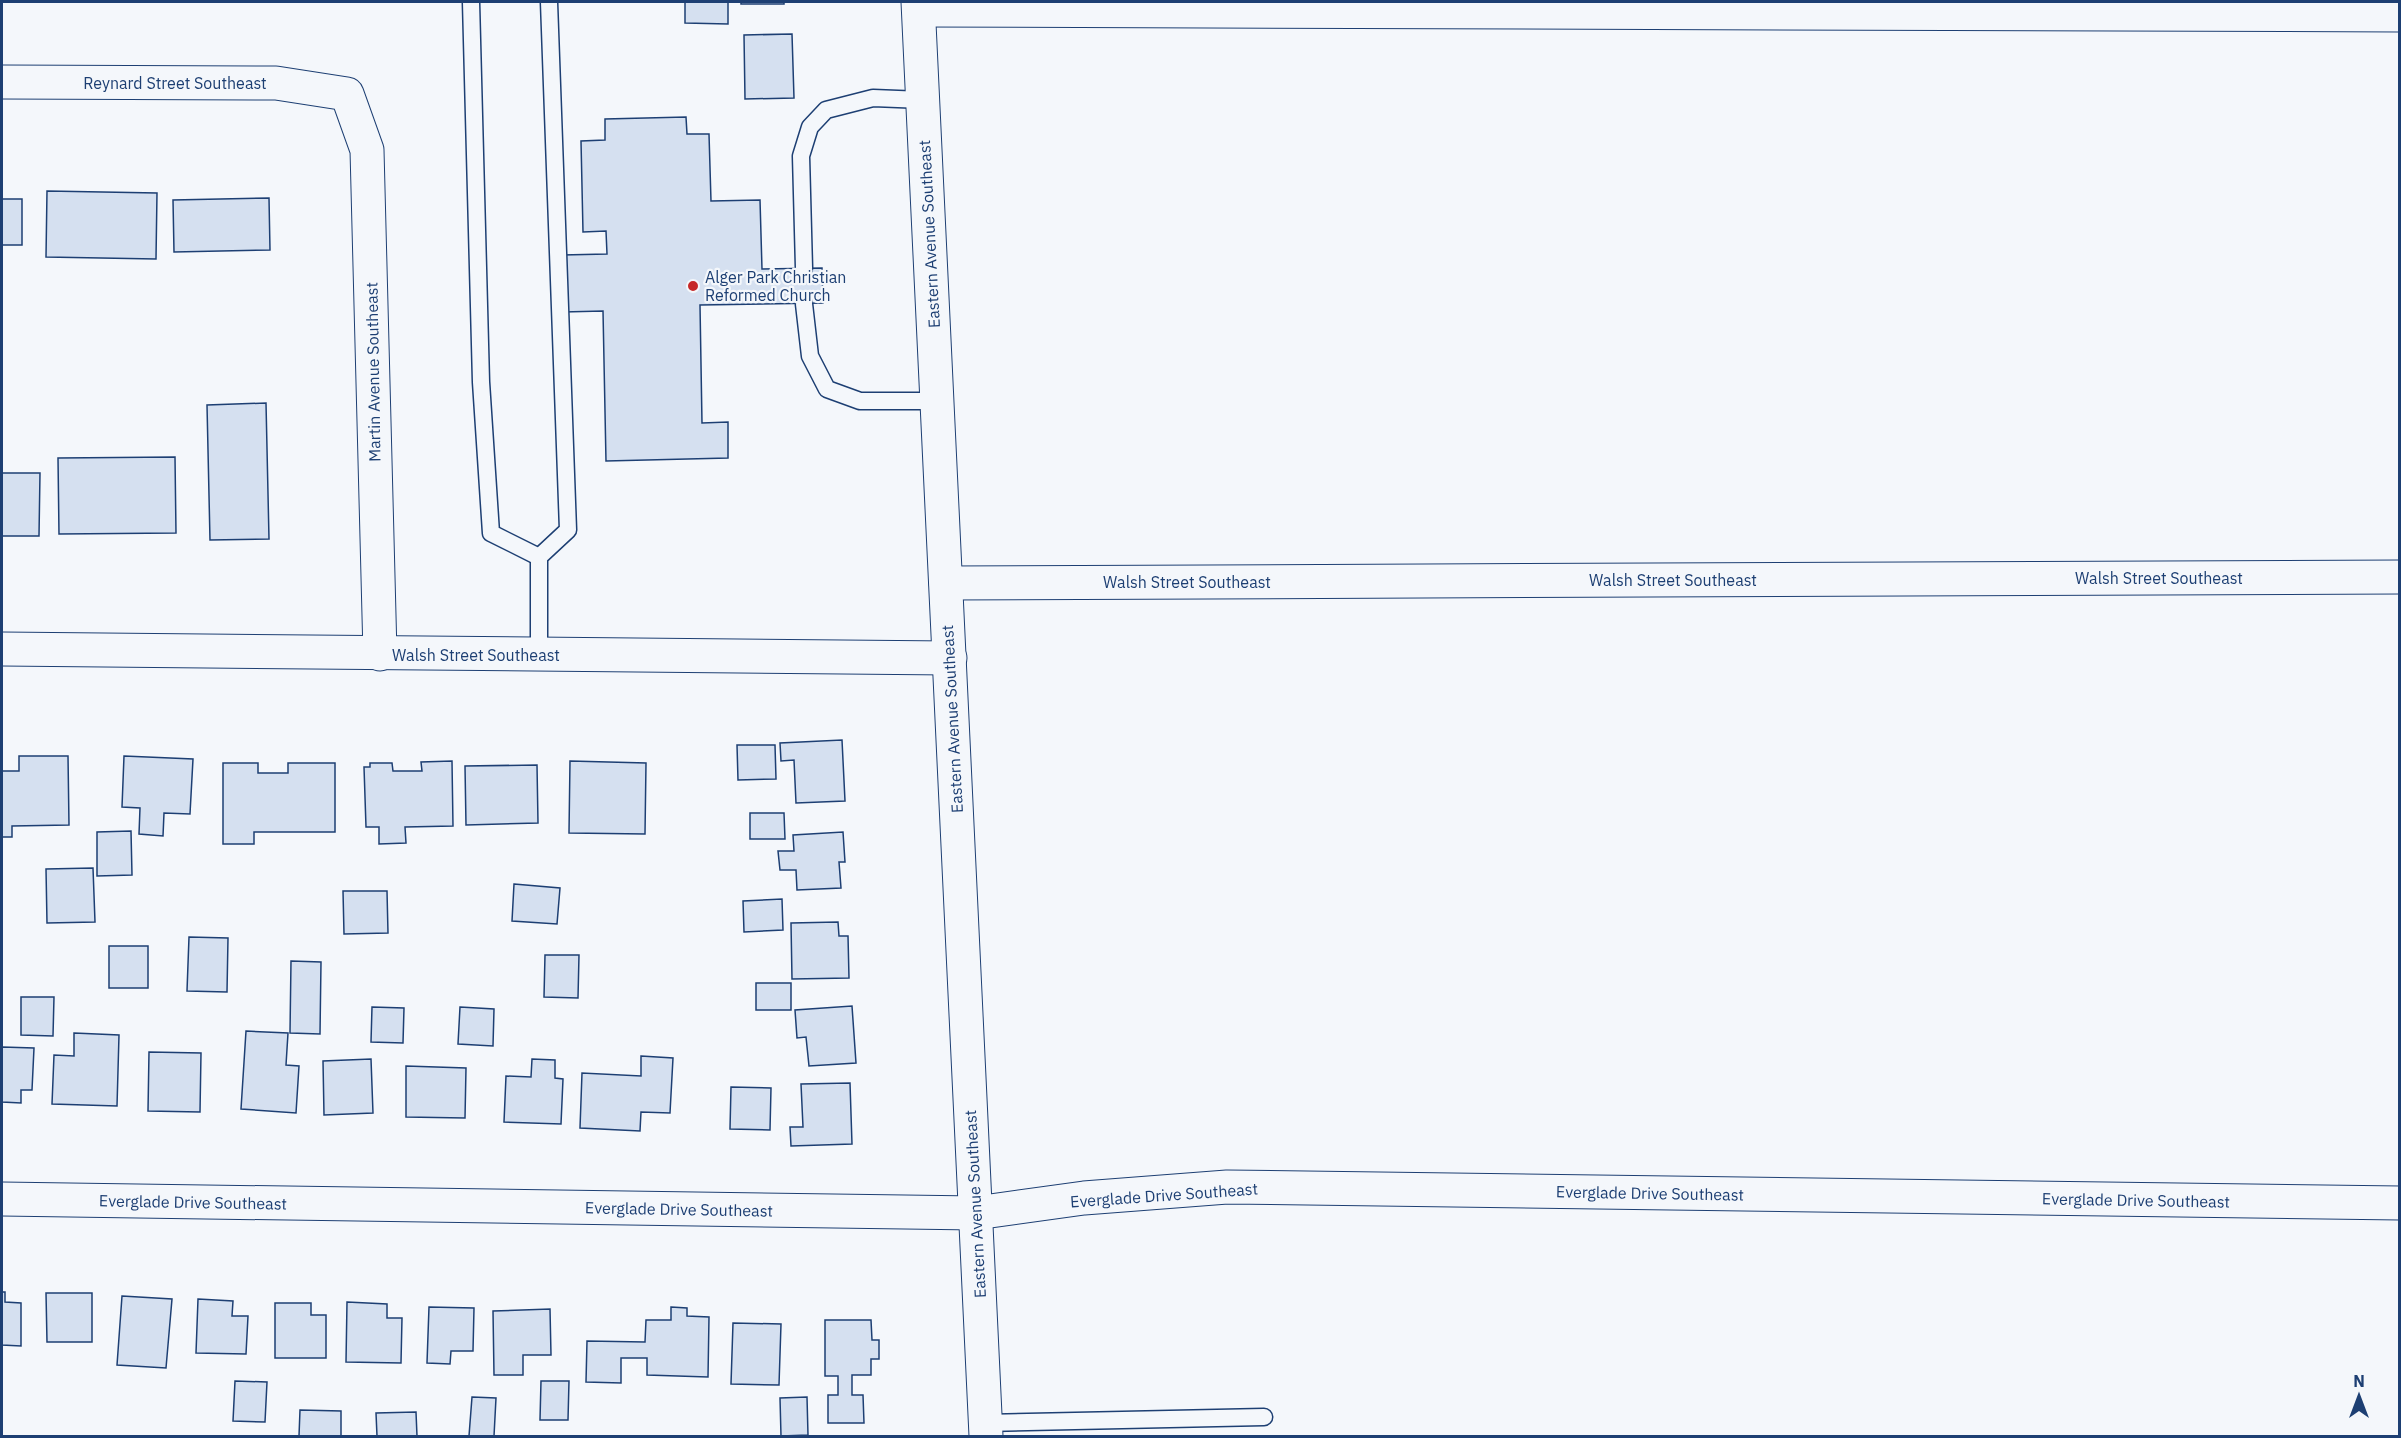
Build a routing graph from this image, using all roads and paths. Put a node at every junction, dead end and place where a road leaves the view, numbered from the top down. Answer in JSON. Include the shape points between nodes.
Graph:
{"nodes":[{"id":1,"x":471,"y":2,"type":"edge"},
{"id":2,"x":549,"y":2,"type":"edge"},
{"id":3,"x":919,"y":6,"type":"edge"},
{"id":4,"x":2400,"y":15,"type":"edge"},
{"id":5,"x":2,"y":82,"type":"edge"},
{"id":6,"x":347,"y":94,"type":"joint"},
{"id":7,"x":923,"y":100,"type":"junction"},
{"id":8,"x":804,"y":268,"type":"dead end"},
{"id":9,"x":804,"y":304,"type":"dead end"},
{"id":10,"x":937,"y":402,"type":"junction"},
{"id":11,"x":539,"y":557,"type":"junction"},
{"id":12,"x":2400,"y":577,"type":"edge"},
{"id":13,"x":946,"y":583,"type":"junction"},
{"id":14,"x":2,"y":649,"type":"edge"},
{"id":15,"x":380,"y":654,"type":"junction"},
{"id":16,"x":539,"y":655,"type":"junction"},
{"id":17,"x":950,"y":658,"type":"junction"},
{"id":18,"x":2,"y":1199,"type":"edge"},
{"id":19,"x":2400,"y":1203,"type":"edge"},
{"id":20,"x":976,"y":1213,"type":"junction"},
{"id":21,"x":1264,"y":1417,"type":"dead end"},
{"id":22,"x":985,"y":1430,"type":"edge"}],
"edges":[{"from":1,"to":11,"type":"lane","via":[[481,382],[491,533]]},
{"from":2,"to":11,"type":"lane","via":[[568,530]]},
{"from":3,"to":4,"type":"street"},
{"from":3,"to":7,"type":"street","name":"Eastern Avenue Southeast"},
{"from":5,"to":6,"type":"street","name":"Reynard Street Southeast","via":[[276,83]]},
{"from":6,"to":15,"type":"street","name":"Martin Avenue Southeast","via":[[368,150]]},
{"from":7,"to":8,"type":"lane","via":[[873,98],[826,110],[810,127],[801,156]]},
{"from":7,"to":10,"type":"street","name":"Eastern Avenue Southeast"},
{"from":9,"to":10,"type":"lane","via":[[810,356],[827,389],[860,402]]},
{"from":10,"to":13,"type":"street","name":"Eastern Avenue Southeast"},
{"from":11,"to":16,"type":"lane"},
{"from":12,"to":13,"type":"street","name":"Walsh Street Southeast"},
{"from":13,"to":17,"type":"street","name":"Eastern Avenue Southeast"},
{"from":14,"to":15,"type":"street","name":"Walsh Street Southeast"},
{"from":15,"to":16,"type":"street","name":"Walsh Street Southeast"},
{"from":16,"to":17,"type":"street","name":"Walsh Street Southeast"},
{"from":17,"to":20,"type":"street","name":"Eastern Avenue Southeast"},
{"from":18,"to":20,"type":"street","name":"Everglade Drive Southeast"},
{"from":19,"to":20,"type":"street","name":"Everglade Drive Southeast","via":[[1227,1187],[1084,1198]]},
{"from":20,"to":22,"type":"street","name":"Eastern Avenue Southeast"},
{"from":21,"to":22,"type":"lane"}]}
